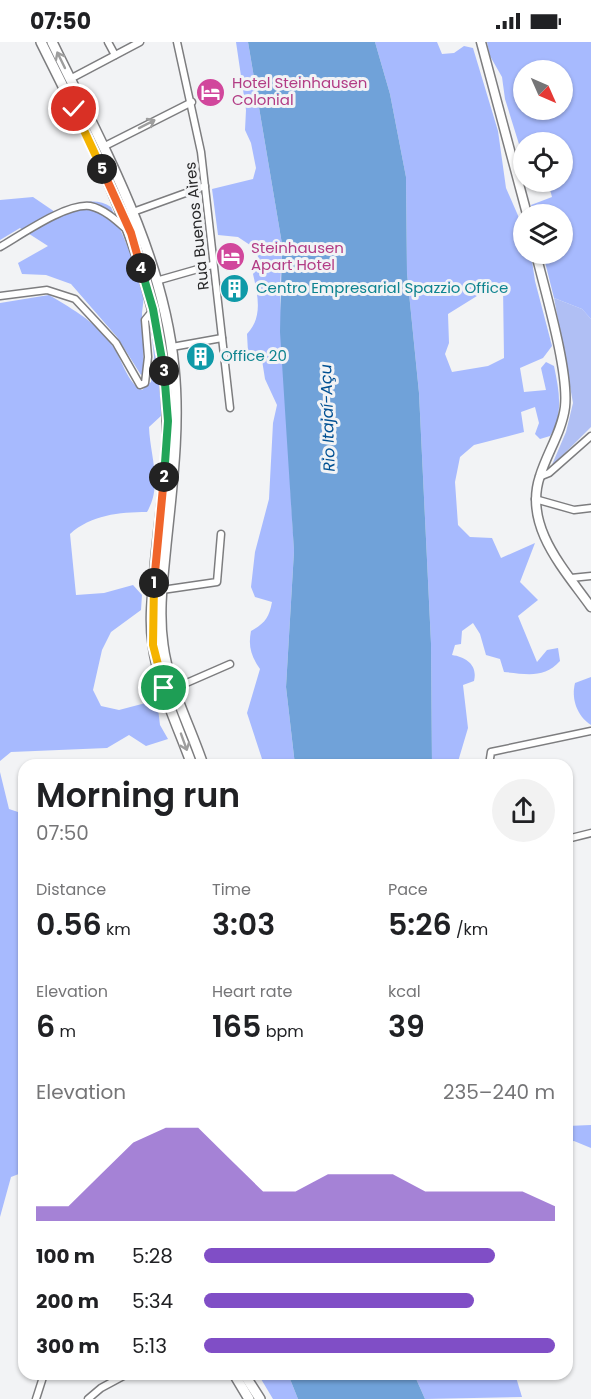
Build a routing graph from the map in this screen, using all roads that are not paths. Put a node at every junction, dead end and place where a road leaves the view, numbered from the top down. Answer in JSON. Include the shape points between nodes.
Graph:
{"nodes":[{"id":1,"x":41,"y":42,"type":"edge"},
{"id":2,"x":52,"y":42,"type":"edge"},
{"id":3,"x":108,"y":42,"type":"edge"},
{"id":4,"x":140,"y":42,"type":"edge"},
{"id":5,"x":177,"y":42,"type":"edge"},
{"id":6,"x":481,"y":42,"type":"edge"},
{"id":7,"x":115,"y":56,"type":"junction"},
{"id":8,"x":70,"y":79,"type":"junction"},
{"id":9,"x":192,"y":102,"type":"junction"},
{"id":10,"x":90,"y":143,"type":"junction"},
{"id":11,"x":103,"y":147,"type":"junction"},
{"id":12,"x":205,"y":186,"type":"junction"},
{"id":13,"x":524,"y":204,"type":"edge"},
{"id":14,"x":133,"y":212,"type":"junction"},
{"id":15,"x":131,"y":233,"type":"junction"},
{"id":16,"x":0,"y":247,"type":"edge"},
{"id":17,"x":538,"y":264,"type":"edge"},
{"id":18,"x":213,"y":265,"type":"junction"},
{"id":19,"x":156,"y":281,"type":"junction"},
{"id":20,"x":0,"y":296,"type":"edge"},
{"id":21,"x":153,"y":309,"type":"junction"},
{"id":22,"x":222,"y":338,"type":"junction"},
{"id":23,"x":172,"y":347,"type":"junction"},
{"id":24,"x":230,"y":408,"type":"dead end"},
{"id":25,"x":591,"y":436,"type":"edge"},
{"id":26,"x":539,"y":477,"type":"junction"},
{"id":27,"x":535,"y":500,"type":"junction"},
{"id":28,"x":591,"y":508,"type":"edge"},
{"id":29,"x":221,"y":534,"type":"dead end"},
{"id":30,"x":591,"y":576,"type":"edge"},
{"id":31,"x":571,"y":578,"type":"junction"},
{"id":32,"x":162,"y":590,"type":"junction"},
{"id":33,"x":591,"y":607,"type":"edge"},
{"id":34,"x":230,"y":664,"type":"dead end"},
{"id":35,"x":175,"y":688,"type":"junction"},
{"id":36,"x":591,"y":731,"type":"edge"},
{"id":37,"x":190,"y":759,"type":"edge"},
{"id":38,"x":201,"y":759,"type":"edge"},
{"id":39,"x":490,"y":759,"type":"edge"},
{"id":40,"x":591,"y":833,"type":"edge"},
{"id":41,"x":573,"y":838,"type":"edge"},
{"id":42,"x":42,"y":1380,"type":"edge"},
{"id":43,"x":116,"y":1380,"type":"edge"},
{"id":44,"x":238,"y":1380,"type":"edge"},
{"id":45,"x":248,"y":1380,"type":"edge"},
{"id":46,"x":36,"y":1399,"type":"edge"},
{"id":47,"x":88,"y":1399,"type":"edge"},
{"id":48,"x":249,"y":1399,"type":"edge"},
{"id":49,"x":260,"y":1399,"type":"edge"}],
"edges":[{"from":1,"to":10,"type":"main road"},
{"from":8,"to":2,"type":"main road","one_way":true},
{"from":3,"to":7,"type":"street"},
{"from":4,"to":7,"type":"street"},
{"from":5,"to":9,"type":"street","name":"Rua Buenos Aires"},
{"from":6,"to":13,"type":"street"},
{"from":7,"to":8,"type":"street"},
{"from":8,"to":11,"type":"main road"},
{"from":11,"to":9,"type":"street","one_way":true},
{"from":9,"to":12,"type":"street","name":"Rua Buenos Aires"},
{"from":10,"to":11,"type":"main road"},
{"from":10,"to":15,"type":"main road"},
{"from":11,"to":14,"type":"main road"},
{"from":12,"to":14,"type":"street"},
{"from":12,"to":18,"type":"street","name":"Rua Buenos Aires"},
{"from":14,"to":19,"type":"main road"},
{"from":15,"to":16,"type":"street","via":[[102,211],[82,206]]},
{"from":15,"to":21,"type":"main road"},
{"from":17,"to":26,"type":"street","via":[[565,391],[562,416]]},
{"from":18,"to":19,"type":"street"},
{"from":18,"to":22,"type":"street","name":"Rua Buenos Aires"},
{"from":19,"to":23,"type":"main road"},
{"from":20,"to":21,"type":"street","via":[[47,290],[75,299],[116,343],[140,385],[147,372],[145,320]]},
{"from":21,"to":37,"type":"main road","one_way":true,"via":[[168,421],[152,608],[153,645]]},
{"from":22,"to":23,"type":"street"},
{"from":22,"to":24,"type":"street","name":"Rua Buenos Aires"},
{"from":23,"to":32,"type":"main road","via":[[176,428]]},
{"from":25,"to":26,"type":"street","via":[[549,473]]},
{"from":26,"to":27,"type":"street"},
{"from":27,"to":28,"type":"street","via":[[574,510]]},
{"from":27,"to":31,"type":"street","via":[[542,532]]},
{"from":29,"to":32,"type":"street","via":[[217,582]]},
{"from":30,"to":31,"type":"street"},
{"from":31,"to":33,"type":"street"},
{"from":32,"to":35,"type":"main road","via":[[163,645]]},
{"from":34,"to":35,"type":"street"},
{"from":35,"to":38,"type":"main road"},
{"from":36,"to":39,"type":"street","via":[[491,752]]},
{"from":40,"to":41,"type":"street"},
{"from":42,"to":46,"type":"street"},
{"from":43,"to":47,"type":"street"},
{"from":44,"to":48,"type":"main road"},
{"from":45,"to":49,"type":"main road"}]}
